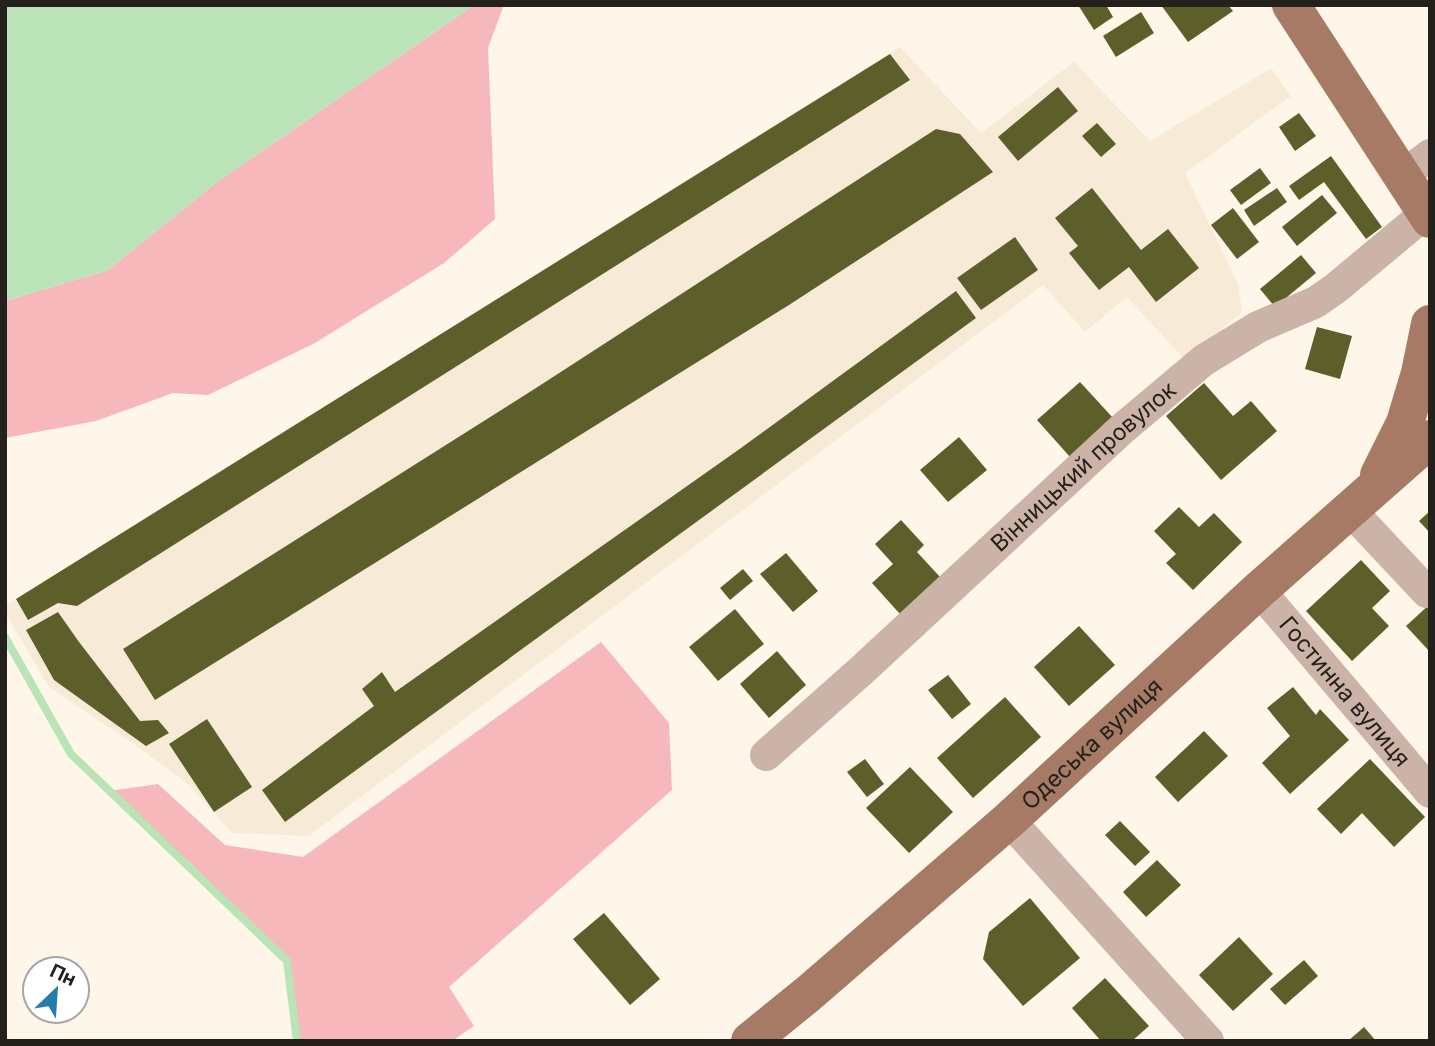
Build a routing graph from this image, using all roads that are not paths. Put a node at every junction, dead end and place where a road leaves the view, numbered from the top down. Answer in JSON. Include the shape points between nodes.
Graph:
{"nodes":[{"id":1,"x":1291,"y":5,"type":"edge"},
{"id":2,"x":1416,"y":166,"type":"edge"},
{"id":3,"x":1428,"y":216,"type":"edge"},
{"id":4,"x":1430,"y":250,"type":"edge"},
{"id":5,"x":1430,"y":324,"type":"edge"},
{"id":6,"x":1425,"y":362,"type":"edge"},
{"id":7,"x":1430,"y":439,"type":"edge"},
{"id":8,"x":1360,"y":501,"type":"junction"},
{"id":9,"x":1259,"y":590,"type":"junction"},
{"id":10,"x":1427,"y":592,"type":"dead end"},
{"id":11,"x":766,"y":755,"type":"dead end"},
{"id":12,"x":1430,"y":792,"type":"edge"},
{"id":13,"x":1009,"y":820,"type":"junction"},
{"id":14,"x":750,"y":1041,"type":"edge"},
{"id":15,"x":1208,"y":1041,"type":"edge"}],
"edges":[{"from":1,"to":2,"type":"main road"},
{"from":2,"to":3,"type":"main road"},
{"from":3,"to":4,"type":"main road"},
{"from":3,"to":11,"type":"street","name":"Вінницький провулок","via":[[1316,302],[1258,327],[1204,360],[1122,429]]},
{"from":5,"to":6,"type":"main road"},
{"from":6,"to":8,"type":"main road","via":[[1405,423]]},
{"from":7,"to":8,"type":"main road","name":"Одеська вулиця"},
{"from":8,"to":9,"type":"main road","name":"Одеська вулиця"},
{"from":8,"to":10,"type":"street"},
{"from":9,"to":12,"type":"street","name":"Гостинна вулиця"},
{"from":9,"to":13,"type":"main road","name":"Одеська вулиця"},
{"from":13,"to":14,"type":"main road","name":"Одеська вулиця"},
{"from":13,"to":15,"type":"street"}]}
